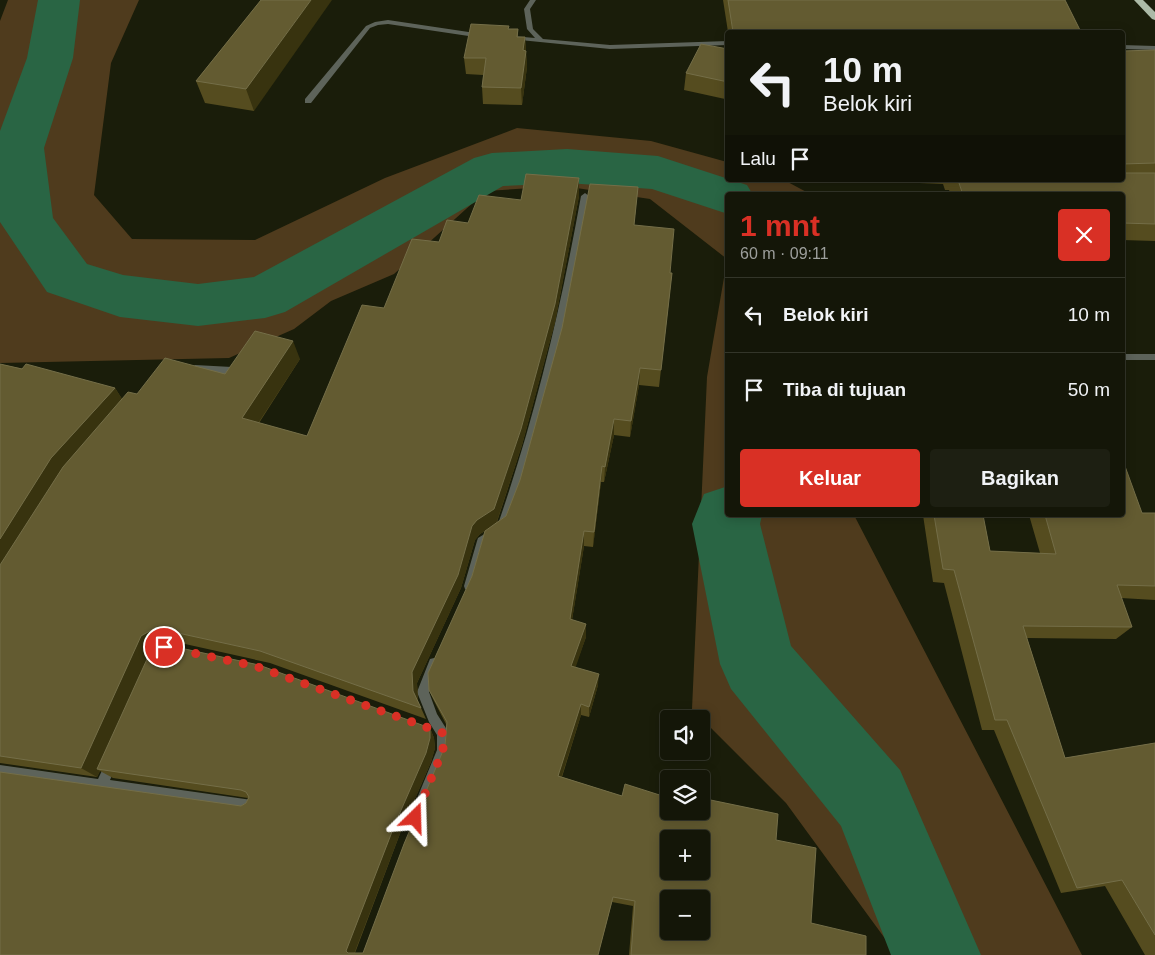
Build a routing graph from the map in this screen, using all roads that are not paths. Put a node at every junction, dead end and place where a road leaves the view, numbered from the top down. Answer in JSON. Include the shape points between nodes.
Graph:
{"nodes":[{"id":1,"x":532,"y":0,"type":"edge"},
{"id":2,"x":1138,"y":0,"type":"edge"},
{"id":3,"x":1155,"y":17,"type":"edge"},
{"id":4,"x":487,"y":36,"type":"edge"},
{"id":5,"x":505,"y":38,"type":"edge"},
{"id":6,"x":541,"y":41,"type":"junction"},
{"id":7,"x":725,"y":43,"type":"edge"},
{"id":8,"x":1125,"y":47,"type":"edge"},
{"id":9,"x":1155,"y":48,"type":"edge"},
{"id":10,"x":308,"y":101,"type":"dead end"},
{"id":11,"x":585,"y":196,"type":"dead end"},
{"id":12,"x":1125,"y":357,"type":"edge"},
{"id":13,"x":1155,"y":357,"type":"edge"},
{"id":14,"x":186,"y":368,"type":"edge"},
{"id":15,"x":232,"y":371,"type":"edge"},
{"id":16,"x":464,"y":598,"type":"edge"},
{"id":17,"x":437,"y":656,"type":"edge"},
{"id":18,"x":424,"y":726,"type":"edge"},
{"id":19,"x":443,"y":733,"type":"junction"},
{"id":20,"x":118,"y":749,"type":"edge"},
{"id":21,"x":0,"y":771,"type":"edge"},
{"id":22,"x":102,"y":784,"type":"junction"},
{"id":23,"x":252,"y":806,"type":"edge"},
{"id":24,"x":409,"y":834,"type":"edge"}],
"edges":[{"from":1,"to":6,"type":"street","via":[[527,9],[530,29]]},
{"from":2,"to":3,"type":"highway"},
{"from":4,"to":10,"type":"street","via":[[376,22],[368,27]]},
{"from":5,"to":6,"type":"street"},
{"from":6,"to":7,"type":"street","via":[[610,47]]},
{"from":8,"to":9,"type":"street"},
{"from":11,"to":16,"type":"street","via":[[563,318],[536,420],[502,528],[482,541]]},
{"from":12,"to":13,"type":"street"},
{"from":14,"to":15,"type":"street"},
{"from":17,"to":19,"type":"street","via":[[423,692]]},
{"from":18,"to":19,"type":"street"},
{"from":19,"to":24,"type":"street","via":[[443,750]]},
{"from":20,"to":22,"type":"street"},
{"from":21,"to":22,"type":"street"},
{"from":22,"to":23,"type":"street"}]}
